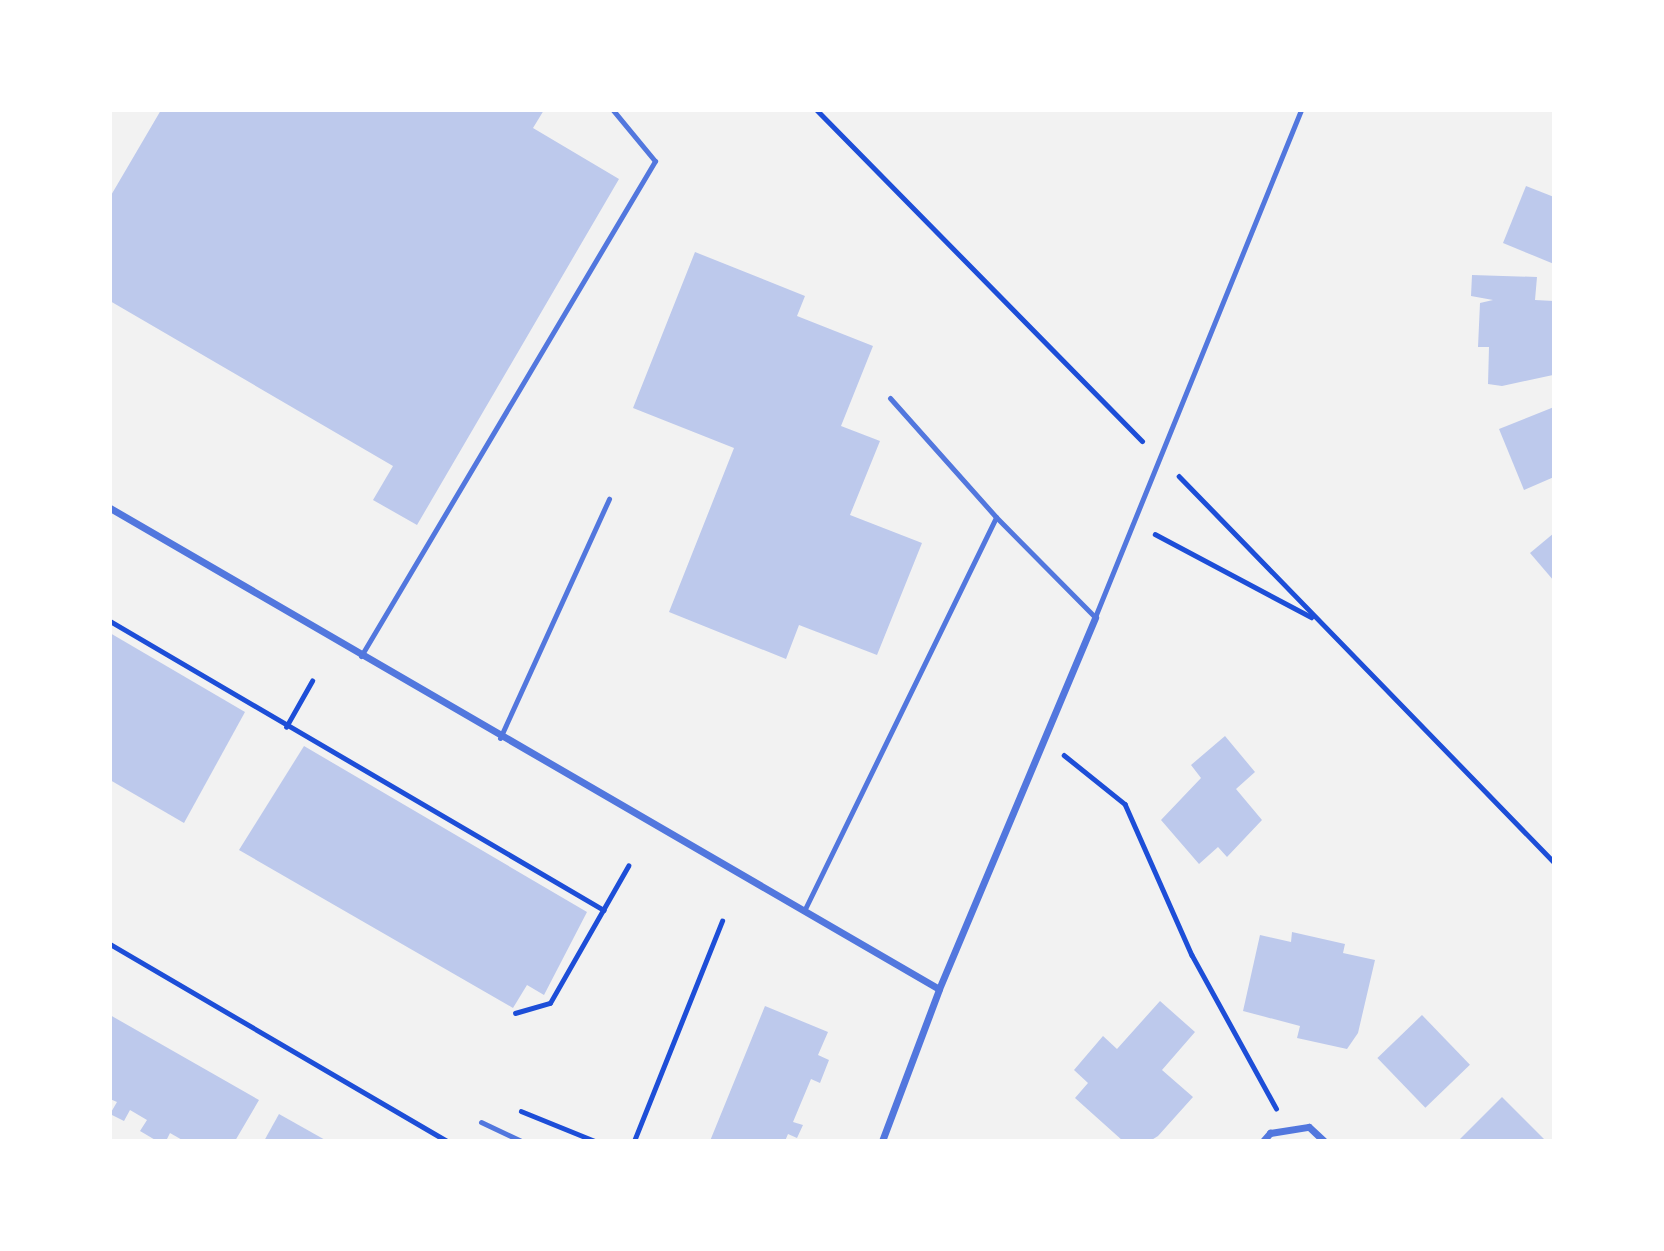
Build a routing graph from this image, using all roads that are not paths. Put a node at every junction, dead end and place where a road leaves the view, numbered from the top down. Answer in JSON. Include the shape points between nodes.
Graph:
{"nodes":[{"id":1,"x":613,"y":110,"type":"edge"},
{"id":2,"x":1301,"y":110,"type":"edge"},
{"id":3,"x":890,"y":398,"type":"dead end"},
{"id":4,"x":609,"y":499,"type":"dead end"},
{"id":5,"x":110,"y":508,"type":"edge"},
{"id":6,"x":996,"y":517,"type":"junction"},
{"id":7,"x":1094,"y":617,"type":"junction"},
{"id":8,"x":361,"y":656,"type":"junction"},
{"id":9,"x":500,"y":738,"type":"junction"},
{"id":10,"x":804,"y":911,"type":"junction"},
{"id":11,"x":939,"y":989,"type":"junction"},
{"id":12,"x":481,"y":1122,"type":"dead end"},
{"id":13,"x":521,"y":1141,"type":"edge"},
{"id":14,"x":882,"y":1141,"type":"edge"},
{"id":15,"x":1263,"y":1141,"type":"edge"},
{"id":16,"x":1324,"y":1141,"type":"edge"}],
"edges":[{"from":1,"to":8,"type":"lane","via":[[655,161]]},
{"from":2,"to":7,"type":"lane"},
{"from":3,"to":6,"type":"lane"},
{"from":4,"to":9,"type":"lane"},
{"from":5,"to":8,"type":"street"},
{"from":6,"to":7,"type":"lane"},
{"from":6,"to":10,"type":"lane"},
{"from":7,"to":11,"type":"street"},
{"from":8,"to":9,"type":"street"},
{"from":9,"to":10,"type":"street"},
{"from":10,"to":11,"type":"street"},
{"from":11,"to":14,"type":"street"},
{"from":12,"to":13,"type":"lane"},
{"from":15,"to":16,"type":"street","via":[[1270,1133],[1309,1126]]}]}
